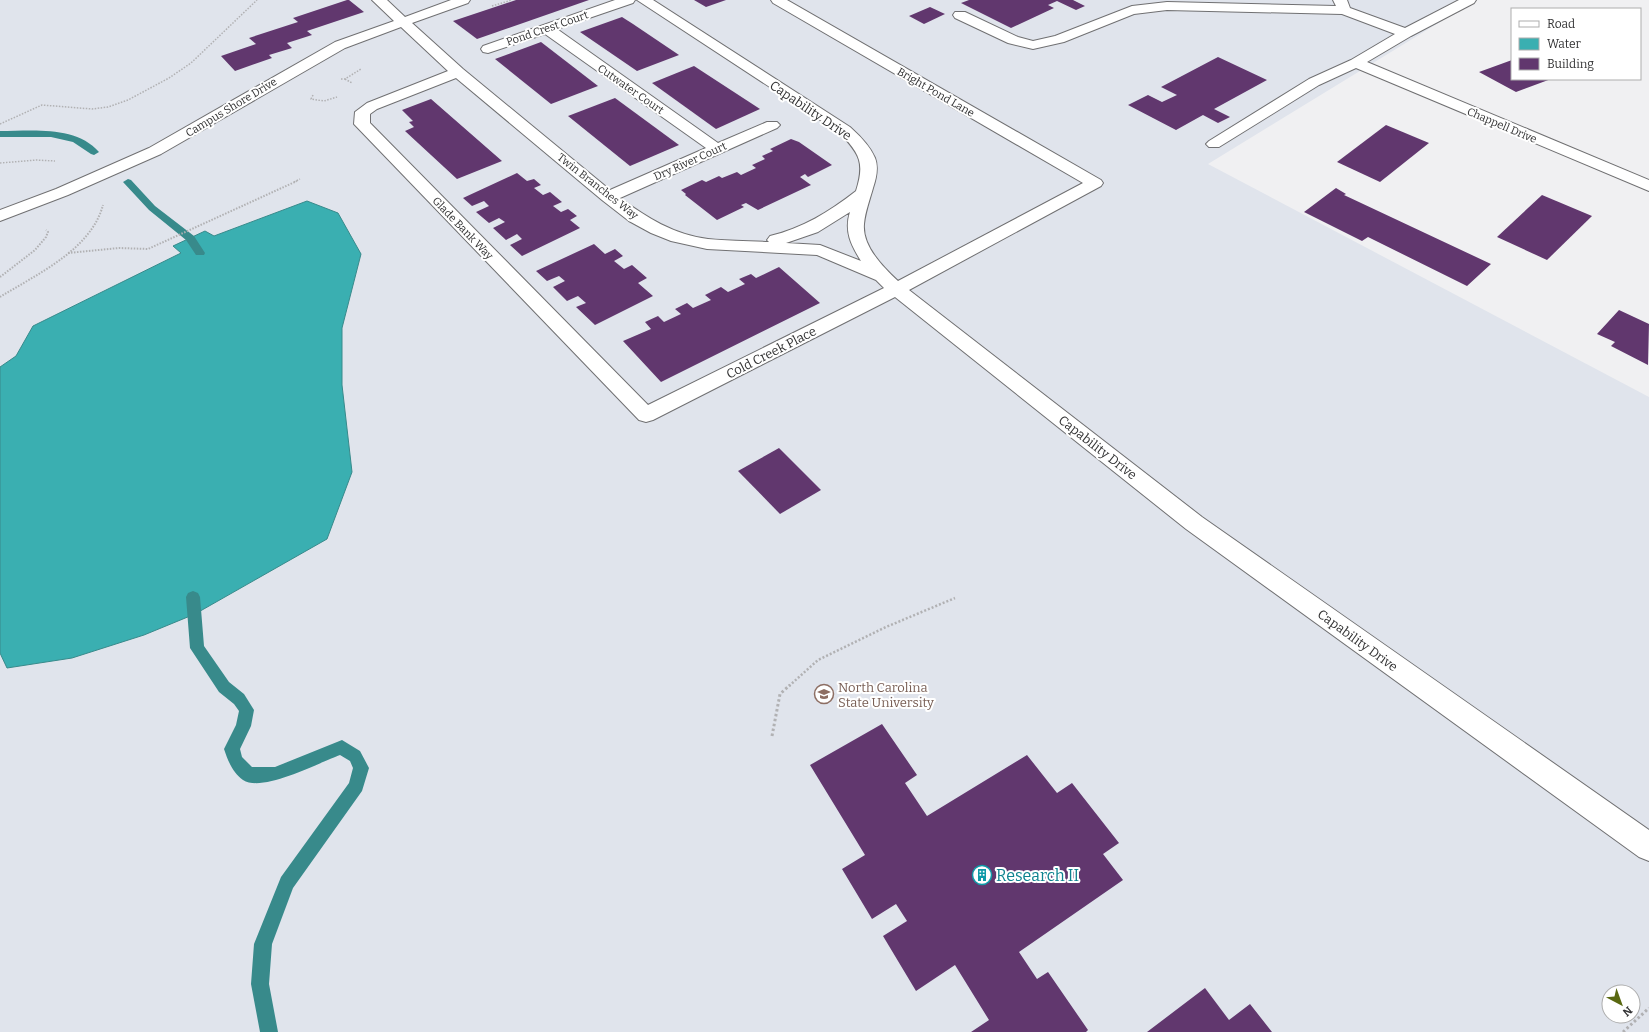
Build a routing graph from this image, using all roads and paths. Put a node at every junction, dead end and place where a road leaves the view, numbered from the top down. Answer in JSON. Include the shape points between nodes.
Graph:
{"nodes":[{"id":1,"x":257,"y":0,"type":"edge"},
{"id":2,"x":379,"y":0,"type":"edge"},
{"id":3,"x":464,"y":0,"type":"edge"},
{"id":4,"x":628,"y":0,"type":"edge"},
{"id":5,"x":644,"y":0,"type":"edge"},
{"id":6,"x":778,"y":0,"type":"edge"},
{"id":7,"x":1285,"y":0,"type":"edge"},
{"id":8,"x":1469,"y":0,"type":"edge"},
{"id":9,"x":1213,"y":4,"type":"edge"},
{"id":10,"x":1342,"y":5,"type":"edge"},
{"id":11,"x":1305,"y":9,"type":"junction"},
{"id":12,"x":960,"y":15,"type":"dead end"},
{"id":13,"x":403,"y":20,"type":"junction"},
{"id":14,"x":546,"y":28,"type":"junction"},
{"id":15,"x":1406,"y":33,"type":"junction"},
{"id":16,"x":488,"y":49,"type":"dead end"},
{"id":17,"x":1356,"y":63,"type":"junction"},
{"id":18,"x":458,"y":72,"type":"junction"},
{"id":19,"x":335,"y":81,"type":"dead end"},
{"id":20,"x":352,"y":88,"type":"dead end"},
{"id":21,"x":315,"y":92,"type":"dead end"},
{"id":22,"x":340,"y":96,"type":"dead end"},
{"id":23,"x":0,"y":124,"type":"edge"},
{"id":24,"x":772,"y":125,"type":"dead end"},
{"id":25,"x":1214,"y":144,"type":"dead end"},
{"id":26,"x":717,"y":149,"type":"junction"},
{"id":27,"x":61,"y":162,"type":"dead end"},
{"id":28,"x":0,"y":163,"type":"edge"},
{"id":29,"x":300,"y":179,"type":"dead end"},
{"id":30,"x":1095,"y":183,"type":"joint"},
{"id":31,"x":1649,"y":186,"type":"edge"},
{"id":32,"x":864,"y":193,"type":"junction"},
{"id":33,"x":608,"y":197,"type":"junction"},
{"id":34,"x":103,"y":201,"type":"dead end"},
{"id":35,"x":0,"y":216,"type":"edge"},
{"id":36,"x":39,"y":230,"type":"dead end"},
{"id":37,"x":744,"y":247,"type":"junction"},
{"id":38,"x":68,"y":253,"type":"junction"},
{"id":39,"x":0,"y":277,"type":"edge"},
{"id":40,"x":888,"y":282,"type":"junction"},
{"id":41,"x":0,"y":297,"type":"edge"},
{"id":42,"x":646,"y":415,"type":"joint"},
{"id":43,"x":955,"y":598,"type":"dead end"},
{"id":44,"x":772,"y":736,"type":"dead end"},
{"id":45,"x":1649,"y":847,"type":"edge"},
{"id":46,"x":1649,"y":1008,"type":"edge"},
{"id":47,"x":1623,"y":1032,"type":"edge"}],
"edges":[{"from":1,"to":23,"type":"path","via":[[191,63],[128,100],[92,110],[42,105]]},
{"from":2,"to":13,"type":"street","name":"Twin Branches Way"},
{"from":3,"to":13,"type":"street","name":"Campus Shore Drive"},
{"from":4,"to":14,"type":"street","name":"Pond Crest Court"},
{"from":5,"to":32,"type":"street","name":"Capability Drive","via":[[845,130],[861,145],[869,160],[870,176]]},
{"from":6,"to":30,"type":"street","name":"Bright Pond Lane"},
{"from":7,"to":11,"type":"street"},
{"from":8,"to":15,"type":"street"},
{"from":9,"to":11,"type":"street"},
{"from":9,"to":12,"type":"street","via":[[1132,10],[1059,39],[1033,45],[1013,40]]},
{"from":10,"to":11,"type":"street"},
{"from":10,"to":15,"type":"street"},
{"from":13,"to":18,"type":"street","name":"Twin Branches Way"},
{"from":13,"to":35,"type":"street","name":"Campus Shore Drive","via":[[320,54],[155,151]]},
{"from":14,"to":16,"type":"street","name":"Pond Crest Court"},
{"from":14,"to":26,"type":"street","name":"Cutwater Court"},
{"from":15,"to":17,"type":"street"},
{"from":17,"to":25,"type":"street","via":[[1314,82]]},
{"from":17,"to":31,"type":"street","name":"Chappell Drive"},
{"from":18,"to":33,"type":"street","name":"Twin Branches Way"},
{"from":18,"to":42,"type":"street","name":"Glade Bank Way","via":[[372,106],[362,112],[362,124]]},
{"from":19,"to":20,"type":"path","via":[[345,79],[352,82]]},
{"from":21,"to":22,"type":"path","via":[[311,99],[331,100]]},
{"from":24,"to":26,"type":"street","name":"Dry River Court"},
{"from":26,"to":33,"type":"street","name":"Dry River Court"},
{"from":27,"to":28,"type":"path","via":[[36,160]]},
{"from":29,"to":38,"type":"path","via":[[148,249],[119,248]]},
{"from":30,"to":40,"type":"street","name":"Cold Creek Place"},
{"from":32,"to":37,"type":"street","via":[[815,228],[788,238]]},
{"from":32,"to":40,"type":"street","name":"Capability Drive","via":[[855,223],[855,232],[859,242]]},
{"from":33,"to":37,"type":"street","name":"Twin Branches Way","via":[[635,217],[677,237],[707,244]]},
{"from":34,"to":38,"type":"path","via":[[102,216]]},
{"from":36,"to":39,"type":"path","via":[[46,230],[48,236],[36,249]]},
{"from":37,"to":40,"type":"street","name":"Twin Branches Way","via":[[820,250]]},
{"from":38,"to":41,"type":"path"},
{"from":40,"to":42,"type":"street","name":"Cold Creek Place"},
{"from":40,"to":45,"type":"street","name":"Capability Drive","via":[[1194,523]]},
{"from":43,"to":44,"type":"path","via":[[886,626],[818,660],[780,694]]},
{"from":46,"to":47,"type":"path"}]}
